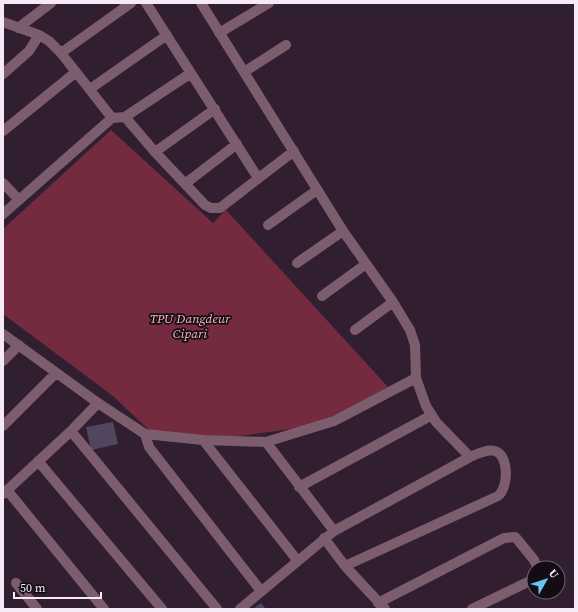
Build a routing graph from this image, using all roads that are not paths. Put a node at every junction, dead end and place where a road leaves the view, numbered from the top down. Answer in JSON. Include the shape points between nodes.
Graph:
{"nodes":[{"id":1,"x":51,"y":3,"type":"edge"},
{"id":2,"x":131,"y":3,"type":"edge"},
{"id":3,"x":146,"y":3,"type":"edge"},
{"id":4,"x":201,"y":3,"type":"edge"},
{"id":5,"x":269,"y":3,"type":"edge"},
{"id":6,"x":3,"y":22,"type":"edge"},
{"id":7,"x":18,"y":28,"type":"junction"},
{"id":8,"x":219,"y":33,"type":"junction"},
{"id":9,"x":39,"y":34,"type":"junction"},
{"id":10,"x":167,"y":35,"type":"junction"},
{"id":11,"x":286,"y":45,"type":"dead end"},
{"id":12,"x":61,"y":53,"type":"junction"},
{"id":13,"x":76,"y":72,"type":"junction"},
{"id":14,"x":244,"y":72,"type":"junction"},
{"id":15,"x":191,"y":73,"type":"junction"},
{"id":16,"x":3,"y":74,"type":"edge"},
{"id":17,"x":90,"y":89,"type":"junction"},
{"id":18,"x":215,"y":109,"type":"junction"},
{"id":19,"x":125,"y":117,"type":"junction"},
{"id":20,"x":112,"y":118,"type":"junction"},
{"id":21,"x":3,"y":131,"type":"edge"},
{"id":22,"x":237,"y":144,"type":"junction"},
{"id":23,"x":294,"y":151,"type":"junction"},
{"id":24,"x":154,"y":152,"type":"junction"},
{"id":25,"x":258,"y":178,"type":"junction"},
{"id":26,"x":3,"y":183,"type":"edge"},
{"id":27,"x":186,"y":183,"type":"junction"},
{"id":28,"x":317,"y":190,"type":"junction"},
{"id":29,"x":19,"y":200,"type":"junction"},
{"id":30,"x":3,"y":214,"type":"edge"},
{"id":31,"x":268,"y":225,"type":"dead end"},
{"id":32,"x":343,"y":231,"type":"junction"},
{"id":33,"x":297,"y":262,"type":"dead end"},
{"id":34,"x":366,"y":264,"type":"junction"},
{"id":35,"x":322,"y":296,"type":"dead end"},
{"id":36,"x":393,"y":302,"type":"junction"},
{"id":37,"x":355,"y":330,"type":"dead end"},
{"id":38,"x":3,"y":334,"type":"edge"},
{"id":39,"x":19,"y":345,"type":"junction"},
{"id":40,"x":3,"y":361,"type":"edge"},
{"id":41,"x":56,"y":373,"type":"junction"},
{"id":42,"x":416,"y":378,"type":"junction"},
{"id":43,"x":98,"y":403,"type":"junction"},
{"id":44,"x":432,"y":415,"type":"junction"},
{"id":45,"x":3,"y":426,"type":"edge"},
{"id":46,"x":72,"y":431,"type":"junction"},
{"id":47,"x":145,"y":434,"type":"junction"},
{"id":48,"x":203,"y":440,"type":"junction"},
{"id":49,"x":266,"y":442,"type":"junction"},
{"id":50,"x":470,"y":457,"type":"junction"},
{"id":51,"x":38,"y":461,"type":"junction"},
{"id":52,"x":299,"y":487,"type":"junction"},
{"id":53,"x":5,"y":492,"type":"edge"},
{"id":54,"x":334,"y":531,"type":"junction"},
{"id":55,"x":324,"y":538,"type":"junction"},
{"id":56,"x":297,"y":560,"type":"junction"},
{"id":57,"x":534,"y":560,"type":"edge"},
{"id":58,"x":345,"y":566,"type":"junction"},
{"id":59,"x":526,"y":582,"type":"edge"},
{"id":60,"x":16,"y":583,"type":"dead end"},
{"id":61,"x":261,"y":591,"type":"junction"},
{"id":62,"x":381,"y":606,"type":"edge"},
{"id":63,"x":37,"y":609,"type":"edge"},
{"id":64,"x":104,"y":609,"type":"edge"},
{"id":65,"x":162,"y":609,"type":"edge"},
{"id":66,"x":217,"y":609,"type":"edge"},
{"id":67,"x":240,"y":609,"type":"edge"},
{"id":68,"x":472,"y":609,"type":"edge"}],
"edges":[{"from":1,"to":7,"type":"street"},
{"from":2,"to":12,"type":"street"},
{"from":3,"to":10,"type":"street"},
{"from":4,"to":8,"type":"street"},
{"from":5,"to":8,"type":"street"},
{"from":6,"to":7,"type":"street"},
{"from":7,"to":9,"type":"street"},
{"from":8,"to":14,"type":"street"},
{"from":9,"to":12,"type":"street"},
{"from":9,"to":16,"type":"street","via":[[29,51]]},
{"from":10,"to":15,"type":"street"},
{"from":10,"to":17,"type":"street"},
{"from":11,"to":14,"type":"street"},
{"from":12,"to":13,"type":"street"},
{"from":13,"to":17,"type":"street"},
{"from":13,"to":21,"type":"street"},
{"from":14,"to":23,"type":"street"},
{"from":15,"to":18,"type":"street"},
{"from":15,"to":19,"type":"street"},
{"from":17,"to":20,"type":"street"},
{"from":18,"to":22,"type":"street"},
{"from":18,"to":24,"type":"street"},
{"from":19,"to":20,"type":"street"},
{"from":19,"to":24,"type":"street"},
{"from":20,"to":29,"type":"street"},
{"from":22,"to":25,"type":"street"},
{"from":22,"to":27,"type":"street"},
{"from":23,"to":25,"type":"street"},
{"from":23,"to":28,"type":"street"},
{"from":24,"to":27,"type":"street"},
{"from":25,"to":27,"type":"street","via":[[220,208],[205,205]]},
{"from":26,"to":29,"type":"street"},
{"from":28,"to":31,"type":"street"},
{"from":28,"to":32,"type":"street"},
{"from":29,"to":30,"type":"street"},
{"from":32,"to":33,"type":"street"},
{"from":32,"to":34,"type":"street"},
{"from":34,"to":35,"type":"street"},
{"from":34,"to":36,"type":"street"},
{"from":36,"to":37,"type":"street"},
{"from":36,"to":42,"type":"street","via":[[410,330],[415,345]]},
{"from":38,"to":39,"type":"street"},
{"from":39,"to":40,"type":"street"},
{"from":39,"to":41,"type":"street"},
{"from":41,"to":43,"type":"street"},
{"from":41,"to":45,"type":"street"},
{"from":42,"to":44,"type":"street"},
{"from":42,"to":49,"type":"street","via":[[334,421]]},
{"from":43,"to":46,"type":"street"},
{"from":43,"to":47,"type":"street"},
{"from":44,"to":50,"type":"street"},
{"from":44,"to":52,"type":"street"},
{"from":46,"to":51,"type":"street"},
{"from":46,"to":66,"type":"street"},
{"from":47,"to":48,"type":"street"},
{"from":47,"to":61,"type":"street","via":[[149,447]]},
{"from":48,"to":49,"type":"street"},
{"from":48,"to":56,"type":"street"},
{"from":49,"to":52,"type":"street"},
{"from":50,"to":54,"type":"street"},
{"from":50,"to":58,"type":"street","via":[[491,451],[499,454],[506,469],[505,486],[500,494]]},
{"from":51,"to":53,"type":"street"},
{"from":51,"to":65,"type":"street"},
{"from":52,"to":54,"type":"street"},
{"from":53,"to":64,"type":"street"},
{"from":54,"to":55,"type":"street"},
{"from":55,"to":56,"type":"street"},
{"from":55,"to":58,"type":"street"},
{"from":56,"to":61,"type":"street"},
{"from":57,"to":62,"type":"street","via":[[515,537],[504,538]]},
{"from":58,"to":62,"type":"street"},
{"from":59,"to":68,"type":"street"},
{"from":60,"to":63,"type":"street"},
{"from":61,"to":67,"type":"street"}]}
